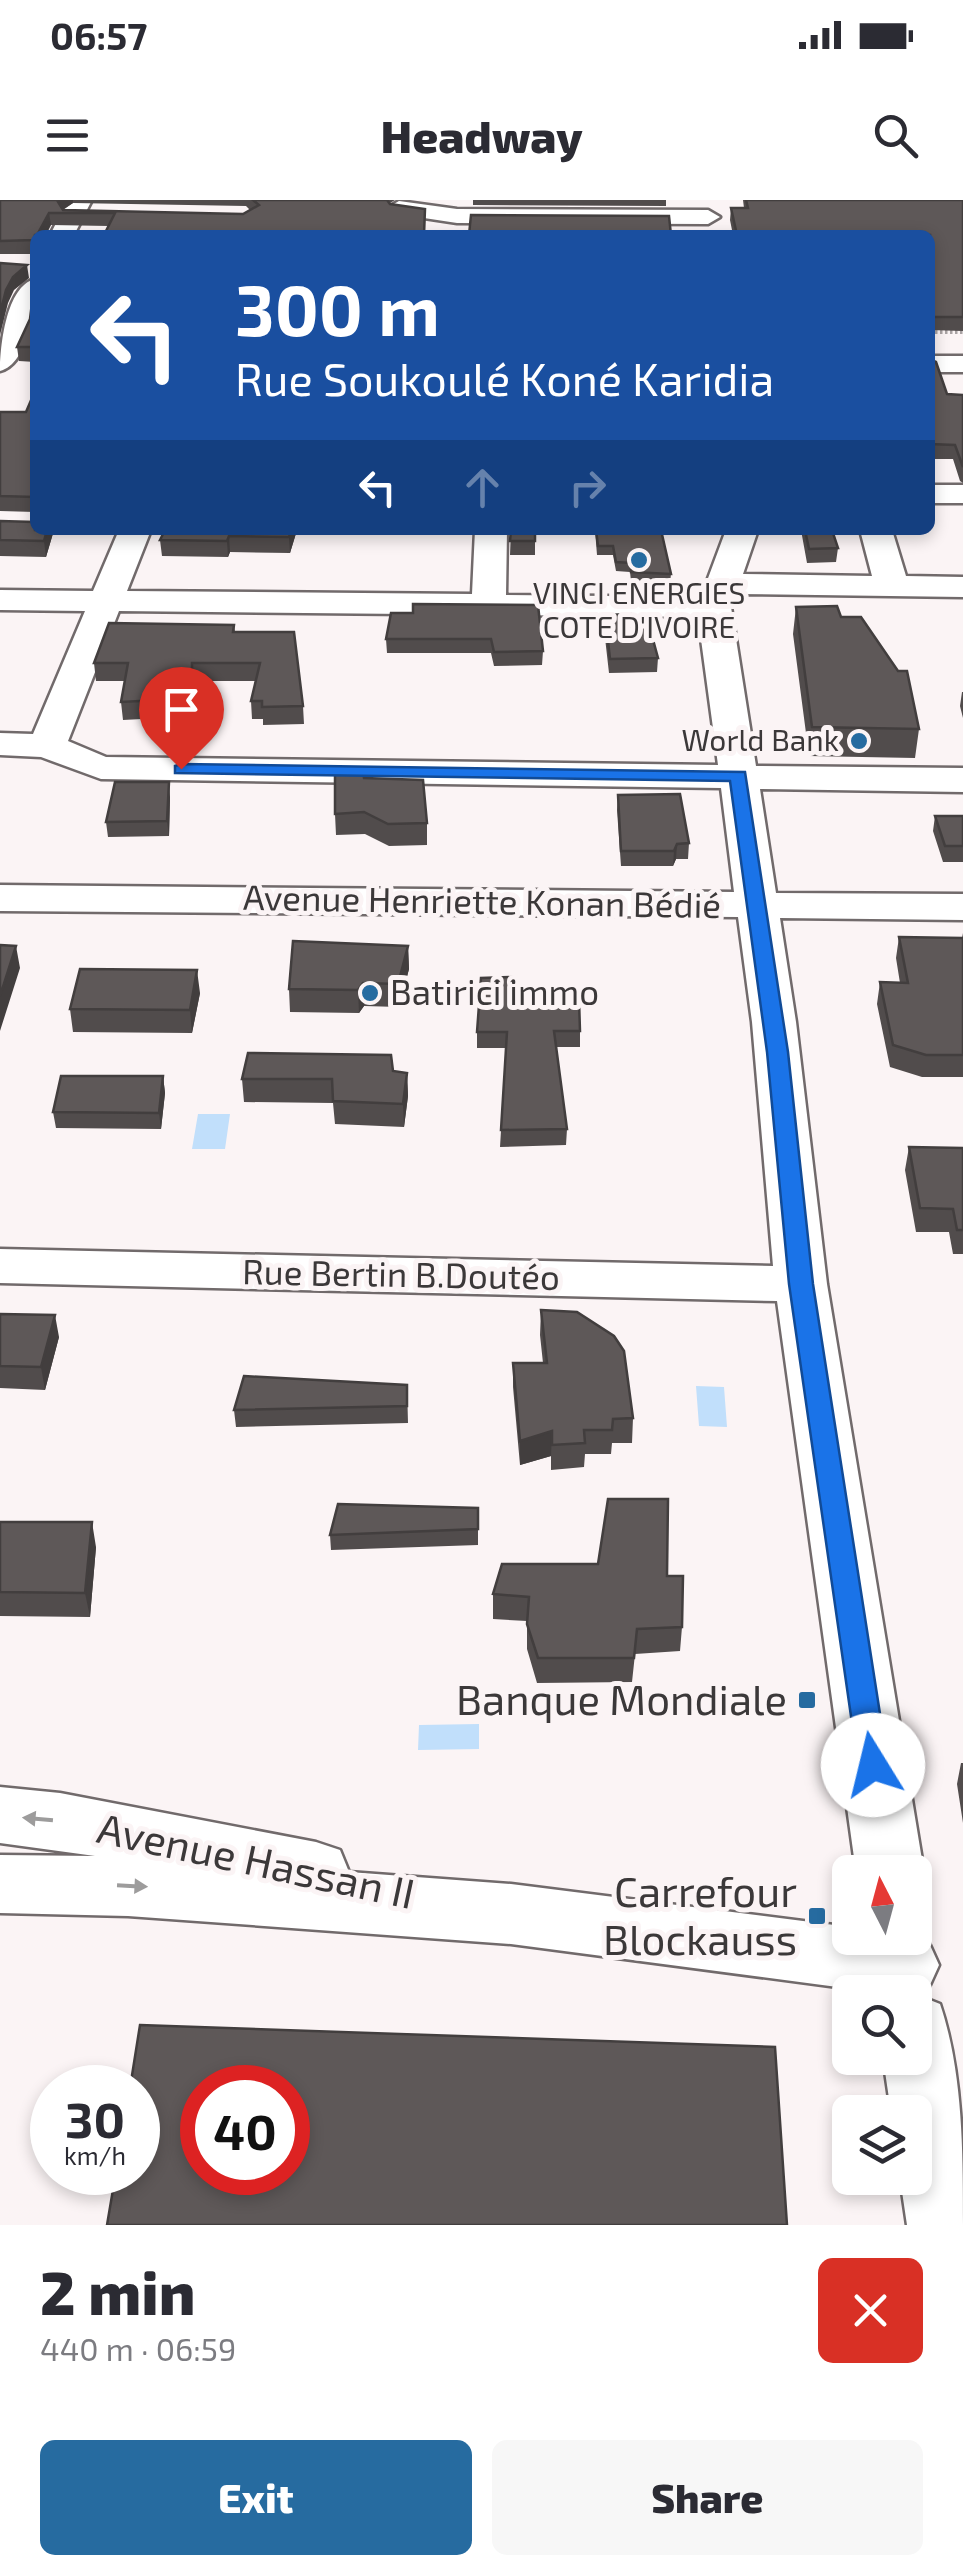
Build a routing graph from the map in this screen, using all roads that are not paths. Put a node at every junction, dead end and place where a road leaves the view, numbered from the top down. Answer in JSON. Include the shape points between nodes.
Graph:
{"nodes":[{"id":1,"x":526,"y":200,"type":"edge"},
{"id":2,"x":399,"y":208,"type":"edge"},
{"id":3,"x":708,"y":216,"type":"edge"},
{"id":4,"x":30,"y":298,"type":"edge"},
{"id":5,"x":935,"y":364,"type":"edge"},
{"id":6,"x":963,"y":364,"type":"edge"},
{"id":7,"x":0,"y":366,"type":"edge"},
{"id":8,"x":30,"y":369,"type":"edge"},
{"id":9,"x":935,"y":494,"type":"edge"},
{"id":10,"x":963,"y":494,"type":"edge"},
{"id":11,"x":133,"y":535,"type":"edge"},
{"id":12,"x":491,"y":535,"type":"edge"},
{"id":13,"x":740,"y":535,"type":"edge"},
{"id":14,"x":877,"y":535,"type":"edge"},
{"id":15,"x":892,"y":587,"type":"junction"},
{"id":16,"x":963,"y":587,"type":"edge"},
{"id":17,"x":718,"y":596,"type":"junction"},
{"id":18,"x":0,"y":600,"type":"edge"},
{"id":19,"x":104,"y":601,"type":"junction"},
{"id":20,"x":489,"y":606,"type":"junction"},
{"id":21,"x":0,"y":744,"type":"edge"},
{"id":22,"x":47,"y":746,"type":"junction"},
{"id":23,"x":738,"y":776,"type":"junction"},
{"id":24,"x":963,"y":780,"type":"edge"},
{"id":25,"x":0,"y":898,"type":"edge"},
{"id":26,"x":755,"y":904,"type":"junction"},
{"id":27,"x":963,"y":907,"type":"edge"},
{"id":28,"x":0,"y":1266,"type":"edge"},
{"id":29,"x":801,"y":1284,"type":"junction"},
{"id":30,"x":0,"y":1815,"type":"edge"},
{"id":31,"x":887,"y":1855,"type":"edge"},
{"id":32,"x":0,"y":1884,"type":"edge"},
{"id":33,"x":511,"y":1914,"type":"junction"},
{"id":34,"x":832,"y":1996,"type":"edge"},
{"id":35,"x":927,"y":2075,"type":"edge"},
{"id":36,"x":945,"y":2225,"type":"edge"}],
"edges":[{"from":1,"to":3,"type":"street","via":[[553,208]]},
{"from":2,"to":3,"type":"street","via":[[457,216]]},
{"from":4,"to":7,"type":"street"},
{"from":5,"to":6,"type":"street"},
{"from":7,"to":8,"type":"street"},
{"from":9,"to":10,"type":"street"},
{"from":11,"to":19,"type":"street"},
{"from":12,"to":20,"type":"street"},
{"from":13,"to":17,"type":"street"},
{"from":14,"to":15,"type":"street"},
{"from":15,"to":16,"type":"street"},
{"from":15,"to":17,"type":"street"},
{"from":17,"to":20,"type":"street"},
{"from":17,"to":23,"type":"street"},
{"from":18,"to":19,"type":"street"},
{"from":19,"to":20,"type":"street"},
{"from":19,"to":22,"type":"street"},
{"from":21,"to":22,"type":"street"},
{"from":22,"to":23,"type":"street","via":[[101,768]]},
{"from":23,"to":24,"type":"street"},
{"from":23,"to":26,"type":"street"},
{"from":25,"to":26,"type":"street","name":"Avenue Henriette Konan Bédié"},
{"from":26,"to":27,"type":"street","name":"Avenue Henriette Konan Bédié"},
{"from":26,"to":29,"type":"street","via":[[787,1126]]},
{"from":28,"to":29,"type":"street","name":"Rue Bertin B.Doutéo"},
{"from":29,"to":31,"type":"street"},
{"from":33,"to":30,"type":"street","name":"Avenue Hassan II","one_way":true,"via":[[191,1846]]},
{"from":32,"to":33,"type":"street","name":"Avenue Hassan II","one_way":true,"via":[[128,1886]]},
{"from":33,"to":34,"type":"street","name":"Avenue Hassan II"},
{"from":35,"to":36,"type":"street"}]}
